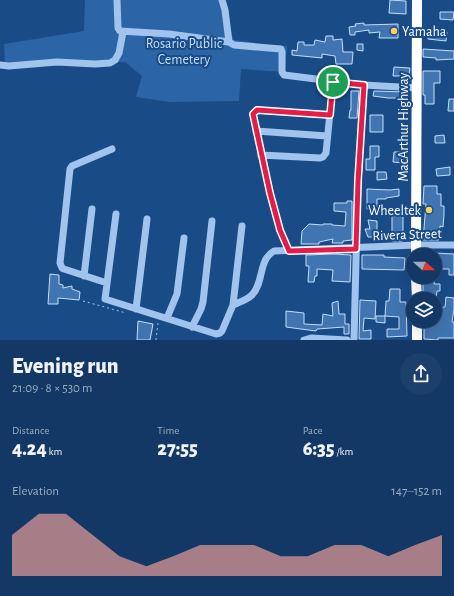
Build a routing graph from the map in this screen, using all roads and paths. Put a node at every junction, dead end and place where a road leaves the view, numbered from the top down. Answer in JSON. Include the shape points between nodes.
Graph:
{"nodes":[{"id":1,"x":117,"y":0,"type":"edge"},
{"id":2,"x":222,"y":0,"type":"edge"},
{"id":3,"x":417,"y":0,"type":"edge"},
{"id":4,"x":123,"y":32,"type":"junction"},
{"id":5,"x":229,"y":42,"type":"junction"},
{"id":6,"x":0,"y":65,"type":"edge"},
{"id":7,"x":333,"y":82,"type":"junction"},
{"id":8,"x":364,"y":85,"type":"junction"},
{"id":9,"x":417,"y":88,"type":"junction"},
{"id":10,"x":330,"y":115,"type":"junction"},
{"id":11,"x":256,"y":131,"type":"junction"},
{"id":12,"x":328,"y":136,"type":"junction"},
{"id":13,"x":112,"y":149,"type":"dead end"},
{"id":14,"x":261,"y":155,"type":"junction"},
{"id":15,"x":92,"y":209,"type":"dead end"},
{"id":16,"x":116,"y":214,"type":"dead end"},
{"id":17,"x":147,"y":219,"type":"dead end"},
{"id":18,"x":212,"y":221,"type":"dead end"},
{"id":19,"x":242,"y":226,"type":"dead end"},
{"id":20,"x":184,"y":238,"type":"dead end"},
{"id":21,"x":454,"y":246,"type":"edge"},
{"id":22,"x":416,"y":248,"type":"edge"},
{"id":23,"x":435,"y":248,"type":"edge"},
{"id":24,"x":356,"y":249,"type":"junction"},
{"id":25,"x":406,"y":250,"type":"edge"},
{"id":26,"x":289,"y":251,"type":"junction"},
{"id":27,"x":84,"y":276,"type":"junction"},
{"id":28,"x":107,"y":283,"type":"junction"},
{"id":29,"x":83,"y":301,"type":"dead end"},
{"id":30,"x":233,"y":305,"type":"junction"},
{"id":31,"x":136,"y":309,"type":"junction"},
{"id":32,"x":129,"y":314,"type":"dead end"},
{"id":33,"x":167,"y":318,"type":"junction"},
{"id":34,"x":157,"y":322,"type":"dead end"},
{"id":35,"x":192,"y":327,"type":"junction"},
{"id":36,"x":417,"y":328,"type":"edge"},
{"id":37,"x":307,"y":339,"type":"edge"},
{"id":38,"x":156,"y":340,"type":"edge"},
{"id":39,"x":347,"y":340,"type":"edge"},
{"id":40,"x":354,"y":340,"type":"edge"},
{"id":41,"x":417,"y":340,"type":"edge"}],
"edges":[{"from":1,"to":4,"type":"street","via":[[118,30]]},
{"from":2,"to":5,"type":"street"},
{"from":3,"to":9,"type":"highway","name":"MacArthur Highway"},
{"from":4,"to":5,"type":"street","via":[[169,34]]},
{"from":4,"to":6,"type":"street","via":[[119,53],[110,63]]},
{"from":5,"to":7,"type":"street","via":[[234,45],[280,49],[282,74]]},
{"from":7,"to":8,"type":"street"},
{"from":7,"to":10,"type":"street"},
{"from":8,"to":9,"type":"street"},
{"from":8,"to":24,"type":"street"},
{"from":9,"to":22,"type":"highway","name":"MacArthur Highway"},
{"from":10,"to":11,"type":"street","via":[[257,110],[253,116]]},
{"from":10,"to":12,"type":"street"},
{"from":11,"to":12,"type":"street"},
{"from":11,"to":14,"type":"street"},
{"from":12,"to":14,"type":"street","via":[[326,153],[322,158]]},
{"from":13,"to":27,"type":"street","via":[[72,166],[69,172],[60,263],[62,268]]},
{"from":14,"to":26,"type":"street","via":[[280,230]]},
{"from":15,"to":27,"type":"street"},
{"from":16,"to":28,"type":"street"},
{"from":17,"to":31,"type":"street"},
{"from":18,"to":35,"type":"street","via":[[203,302]]},
{"from":19,"to":30,"type":"street"},
{"from":20,"to":33,"type":"street","via":[[177,294]]},
{"from":21,"to":23,"type":"street","name":"Rivera Street"},
{"from":24,"to":25,"type":"street","name":"Rivera Street"},
{"from":24,"to":26,"type":"street","name":"Rivera Street"},
{"from":24,"to":40,"type":"street"},
{"from":26,"to":30,"type":"street","name":"Rivera Street","via":[[270,254],[264,264],[256,291],[249,298]]},
{"from":27,"to":28,"type":"street"},
{"from":28,"to":31,"type":"street","via":[[106,299]]},
{"from":29,"to":32,"type":"path"},
{"from":30,"to":35,"type":"street","via":[[220,333]]},
{"from":31,"to":33,"type":"street"},
{"from":33,"to":35,"type":"street"},
{"from":34,"to":38,"type":"path"},
{"from":36,"to":41,"type":"highway"},
{"from":37,"to":39,"type":"street"}]}
